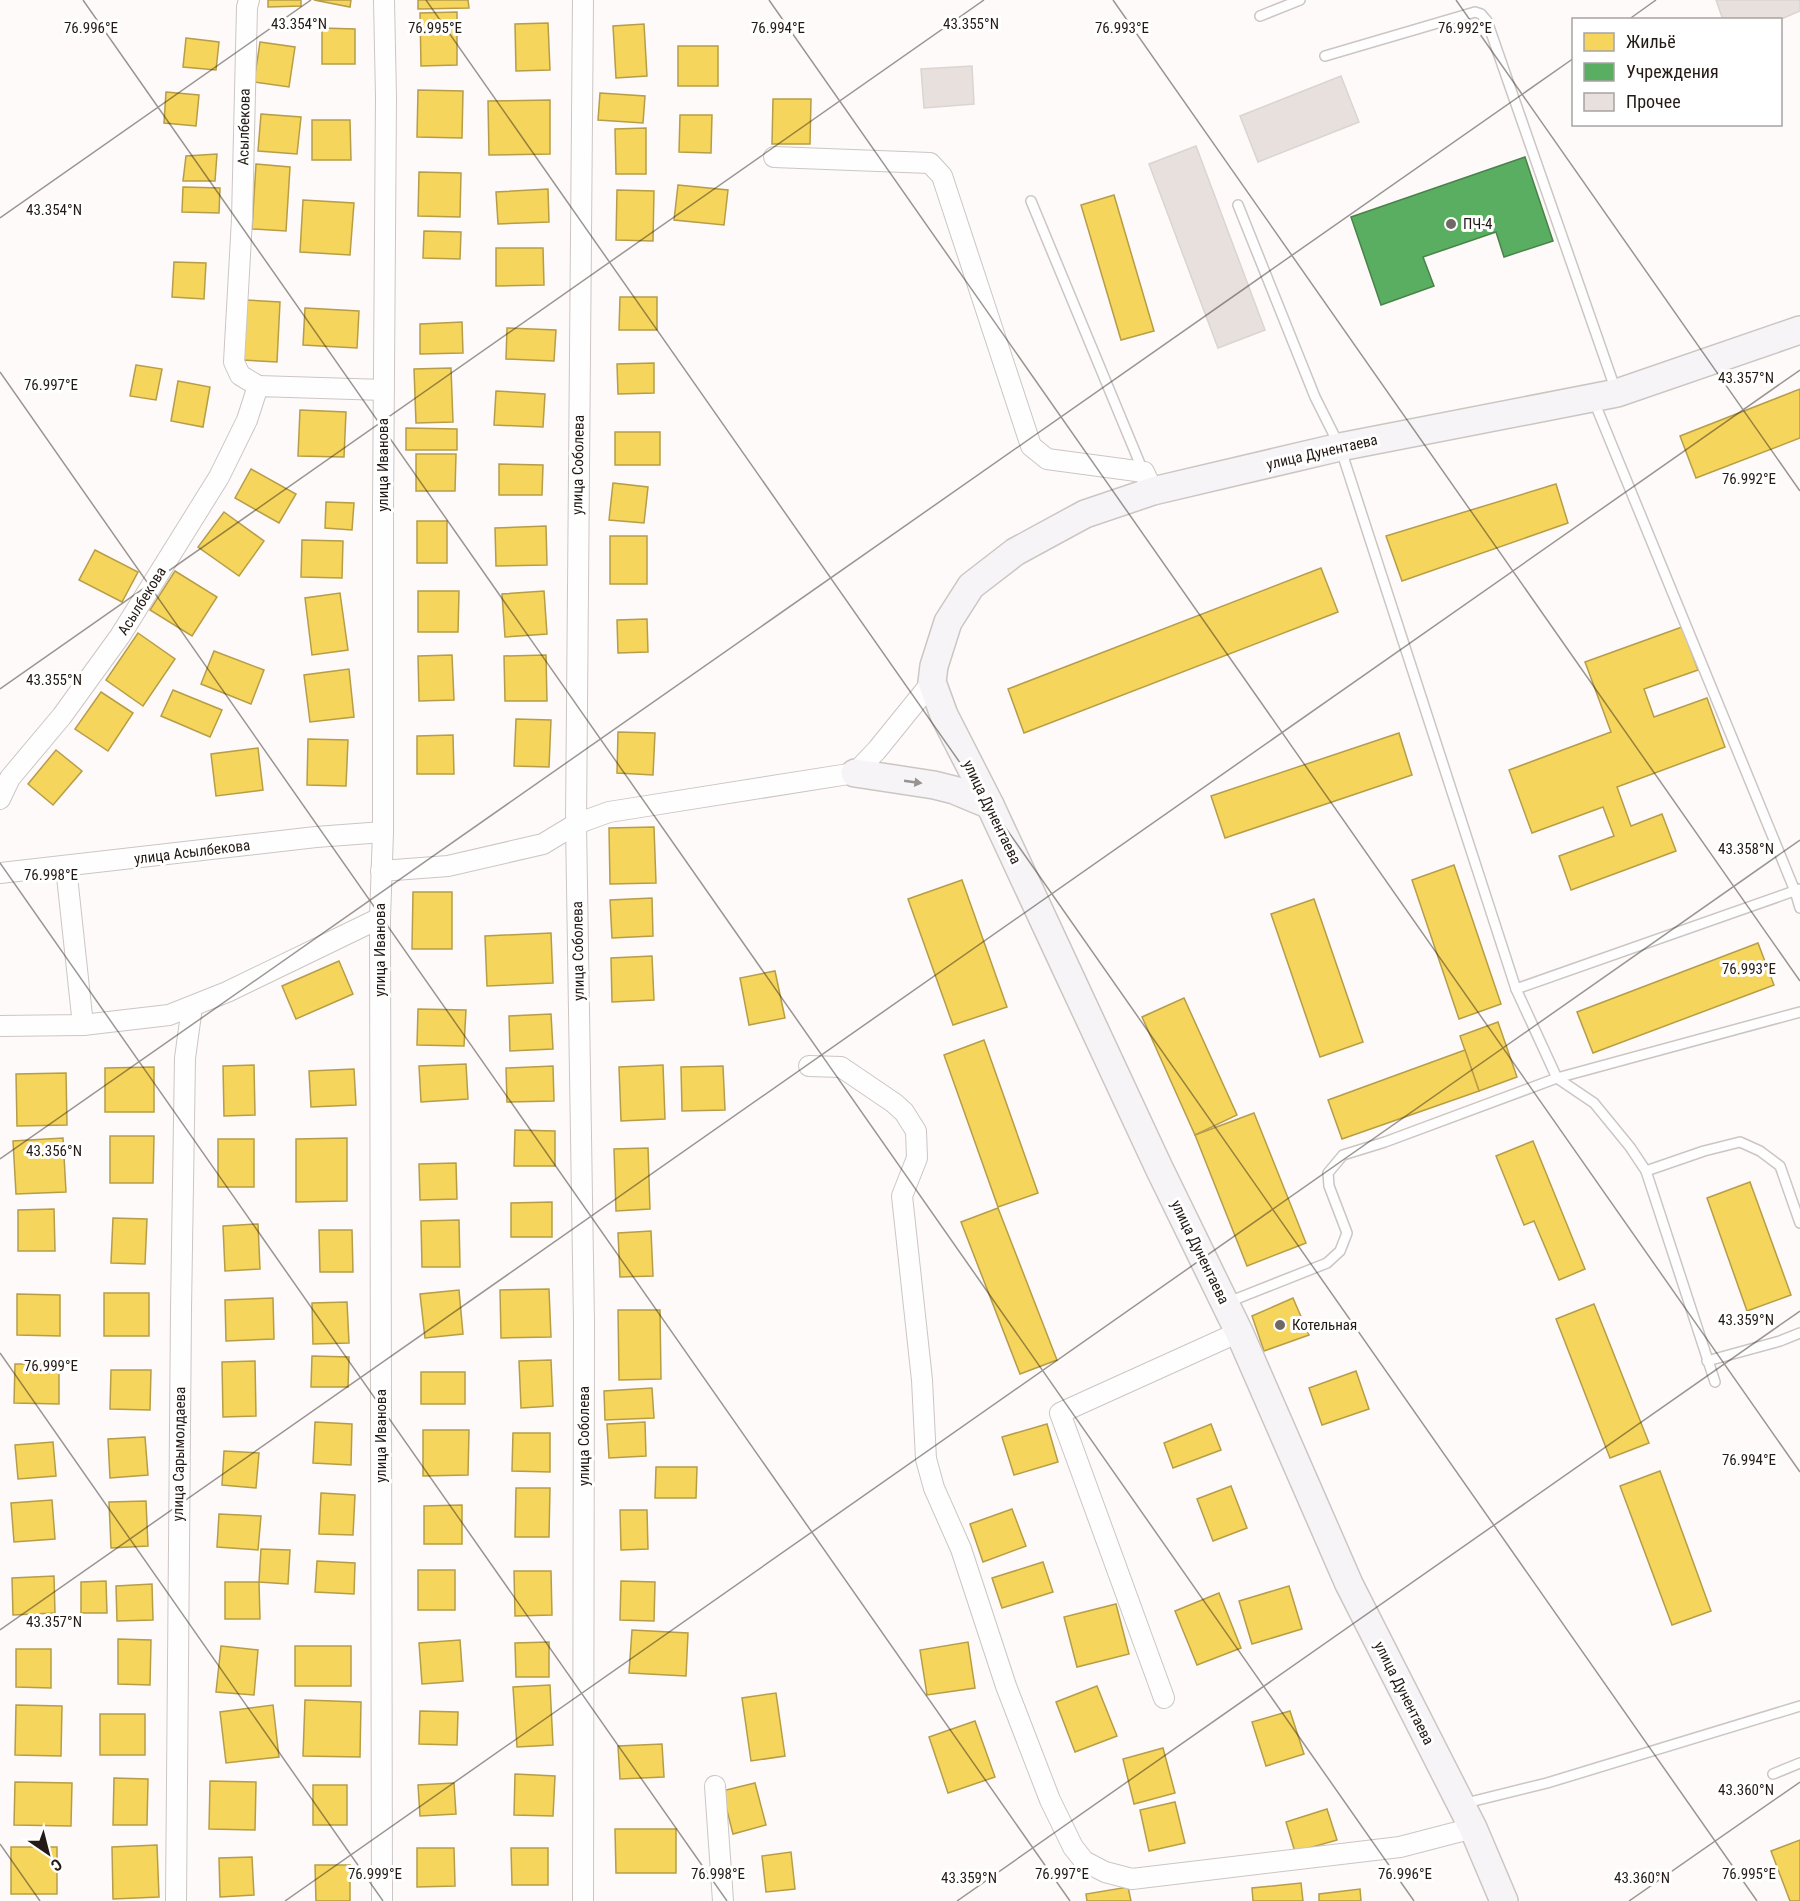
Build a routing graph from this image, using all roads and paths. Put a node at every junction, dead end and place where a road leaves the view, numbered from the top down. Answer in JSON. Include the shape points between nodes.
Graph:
{"nodes":[{"id":1,"x":249,"y":0,"type":"edge"},
{"id":2,"x":384,"y":0,"type":"edge"},
{"id":3,"x":583,"y":0,"type":"edge"},
{"id":4,"x":1300,"y":0,"type":"edge"},
{"id":5,"x":1260,"y":16,"type":"dead end"},
{"id":6,"x":1325,"y":56,"type":"dead end"},
{"id":7,"x":774,"y":157,"type":"dead end"},
{"id":8,"x":1031,"y":201,"type":"dead end"},
{"id":9,"x":1238,"y":205,"type":"dead end"},
{"id":10,"x":1800,"y":330,"type":"edge"},
{"id":11,"x":258,"y":386,"type":"junction"},
{"id":12,"x":384,"y":390,"type":"junction"},
{"id":13,"x":1604,"y":395,"type":"junction"},
{"id":14,"x":1340,"y":447,"type":"junction"},
{"id":15,"x":1148,"y":482,"type":"junction"},
{"id":16,"x":932,"y":682,"type":"junction"},
{"id":17,"x":855,"y":773,"type":"junction"},
{"id":18,"x":0,"y":799,"type":"edge"},
{"id":19,"x":990,"y":806,"type":"junction"},
{"id":20,"x":576,"y":824,"type":"junction"},
{"id":21,"x":383,"y":832,"type":"junction"},
{"id":22,"x":66,"y":867,"type":"junction"},
{"id":23,"x":381,"y":871,"type":"junction"},
{"id":24,"x":0,"y":873,"type":"edge"},
{"id":25,"x":1798,"y":890,"type":"edge"},
{"id":26,"x":1800,"y":908,"type":"edge"},
{"id":27,"x":380,"y":918,"type":"junction"},
{"id":28,"x":1516,"y":989,"type":"junction"},
{"id":29,"x":192,"y":1007,"type":"junction"},
{"id":30,"x":1800,"y":1012,"type":"edge"},
{"id":31,"x":83,"y":1025,"type":"junction"},
{"id":32,"x":0,"y":1026,"type":"edge"},
{"id":33,"x":809,"y":1066,"type":"dead end"},
{"id":34,"x":1557,"y":1078,"type":"junction"},
{"id":35,"x":1646,"y":1171,"type":"junction"},
{"id":36,"x":1800,"y":1223,"type":"edge"},
{"id":37,"x":1225,"y":1303,"type":"junction"},
{"id":38,"x":1239,"y":1332,"type":"junction"},
{"id":39,"x":1800,"y":1333,"type":"edge"},
{"id":40,"x":1707,"y":1361,"type":"junction"},
{"id":41,"x":1715,"y":1382,"type":"dead end"},
{"id":42,"x":1164,"y":1698,"type":"dead end"},
{"id":43,"x":1800,"y":1706,"type":"edge"},
{"id":44,"x":1800,"y":1763,"type":"edge"},
{"id":45,"x":1773,"y":1774,"type":"dead end"},
{"id":46,"x":716,"y":1786,"type":"dead end"},
{"id":47,"x":1460,"y":1804,"type":"junction"},
{"id":48,"x":1473,"y":1828,"type":"junction"},
{"id":49,"x":176,"y":1901,"type":"edge"},
{"id":50,"x":382,"y":1901,"type":"edge"},
{"id":51,"x":583,"y":1901,"type":"edge"},
{"id":52,"x":723,"y":1901,"type":"edge"},
{"id":53,"x":1504,"y":1901,"type":"edge"}],
"edges":[{"from":1,"to":11,"type":"street","name":"Асылбекова","via":[[234,362],[240,375]]},
{"from":2,"to":12,"type":"street","name":"улица Иванова"},
{"from":3,"to":20,"type":"street","name":"улица Соболева"},
{"from":4,"to":5,"type":"lane"},
{"from":6,"to":13,"type":"lane","via":[[1475,12],[1481,14],[1491,33]]},
{"from":7,"to":15,"type":"street","via":[[930,163],[942,176],[1031,446],[1047,459]]},
{"from":8,"to":15,"type":"lane"},
{"from":9,"to":14,"type":"lane","via":[[1315,397]]},
{"from":10,"to":13,"type":"street","name":"улица Дунентаева"},
{"from":11,"to":12,"type":"street"},
{"from":11,"to":18,"type":"street","name":"Асылбекова","via":[[247,420],[219,477],[120,636],[62,716],[10,778]]},
{"from":12,"to":21,"type":"street","name":"улица Иванова"},
{"from":13,"to":14,"type":"street","name":"улица Дунентаева"},
{"from":13,"to":25,"type":"lane"},
{"from":14,"to":15,"type":"street","name":"улица Дунентаева"},
{"from":14,"to":28,"type":"lane"},
{"from":15,"to":16,"type":"street","name":"улица Дунентаева","via":[[1015,552],[971,586],[948,622]]},
{"from":16,"to":17,"type":"street"},
{"from":16,"to":19,"type":"street","name":"улица Дунентаева","via":[[944,715]]},
{"from":17,"to":19,"type":"street","one_way":true,"via":[[934,784]]},
{"from":17,"to":20,"type":"street","via":[[609,812]]},
{"from":19,"to":37,"type":"street","name":"улица Дунентаева"},
{"from":20,"to":23,"type":"street","via":[[543,844],[448,866]]},
{"from":20,"to":51,"type":"street","name":"улица Соболева","via":[[584,1323]]},
{"from":21,"to":22,"type":"street","name":"улица Асылбекова"},
{"from":21,"to":23,"type":"street","name":"улица Иванова"},
{"from":22,"to":24,"type":"street","name":"улица Асылбекова"},
{"from":22,"to":31,"type":"street"},
{"from":23,"to":27,"type":"street","name":"улица Иванова"},
{"from":25,"to":26,"type":"lane"},
{"from":25,"to":28,"type":"lane"},
{"from":27,"to":29,"type":"street"},
{"from":27,"to":50,"type":"street","name":"улица Иванова"},
{"from":28,"to":34,"type":"lane"},
{"from":29,"to":31,"type":"street","via":[[169,1015]]},
{"from":29,"to":49,"type":"street","name":"улица Сарымолдаева","via":[[185,1058]]},
{"from":30,"to":34,"type":"lane"},
{"from":31,"to":32,"type":"street"},
{"from":33,"to":48,"type":"street","via":[[841,1067],[894,1103],[916,1131],[917,1158],[902,1196],[922,1380],[926,1460],[1050,1800],[1084,1861],[1132,1879],[1400,1847]]},
{"from":34,"to":35,"type":"lane","via":[[1594,1103]]},
{"from":34,"to":37,"type":"lane","via":[[1342,1155],[1328,1173],[1347,1233],[1340,1251],[1327,1263]]},
{"from":35,"to":36,"type":"lane","via":[[1740,1142],[1780,1166]]},
{"from":35,"to":40,"type":"lane"},
{"from":37,"to":38,"type":"street","name":"улица Дунентаева"},
{"from":38,"to":42,"type":"street","via":[[1060,1413]]},
{"from":38,"to":47,"type":"street","name":"улица Дунентаева","via":[[1349,1584]]},
{"from":39,"to":40,"type":"lane"},
{"from":40,"to":41,"type":"lane"},
{"from":43,"to":47,"type":"lane","via":[[1547,1783]]},
{"from":44,"to":45,"type":"lane"},
{"from":46,"to":52,"type":"street"},
{"from":47,"to":48,"type":"street","name":"улица Дунентаева"},
{"from":48,"to":53,"type":"street","name":"улица Дунентаева"}]}
